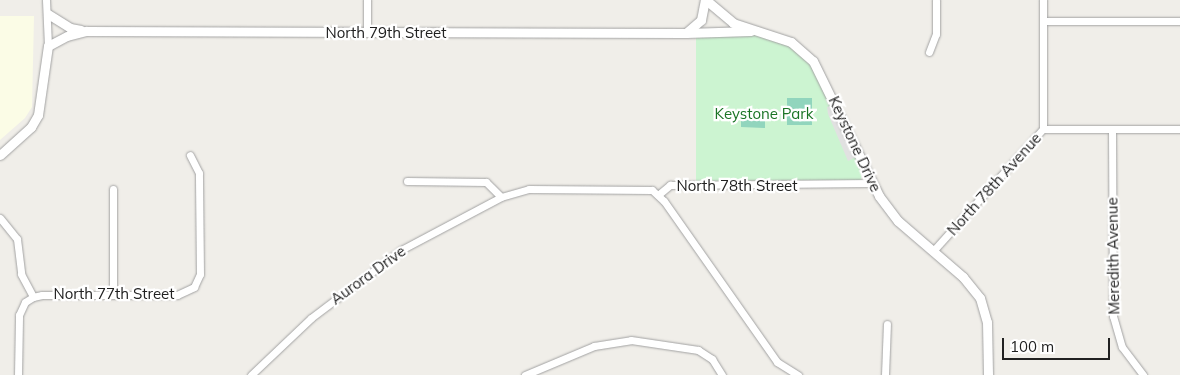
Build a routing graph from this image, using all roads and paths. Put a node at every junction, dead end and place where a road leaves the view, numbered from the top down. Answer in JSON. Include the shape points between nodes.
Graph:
{"nodes":[{"id":1,"x":46,"y":0,"type":"edge"},
{"id":2,"x":368,"y":0,"type":"edge"},
{"id":3,"x":706,"y":0,"type":"edge"},
{"id":4,"x":936,"y":0,"type":"edge"},
{"id":5,"x":1043,"y":0,"type":"edge"},
{"id":6,"x":48,"y":14,"type":"junction"},
{"id":7,"x":1044,"y":21,"type":"junction"},
{"id":8,"x":1180,"y":21,"type":"edge"},
{"id":9,"x":86,"y":31,"type":"junction"},
{"id":10,"x":754,"y":31,"type":"junction"},
{"id":11,"x":368,"y":32,"type":"junction"},
{"id":12,"x":686,"y":33,"type":"junction"},
{"id":13,"x":48,"y":46,"type":"junction"},
{"id":14,"x":929,"y":52,"type":"dead end"},
{"id":15,"x":1043,"y":129,"type":"junction"},
{"id":16,"x":1112,"y":129,"type":"junction"},
{"id":17,"x":1180,"y":129,"type":"edge"},
{"id":18,"x":0,"y":155,"type":"edge"},
{"id":19,"x":190,"y":155,"type":"dead end"},
{"id":20,"x":407,"y":181,"type":"dead end"},
{"id":21,"x":871,"y":183,"type":"junction"},
{"id":22,"x":113,"y":189,"type":"dead end"},
{"id":23,"x":658,"y":195,"type":"junction"},
{"id":24,"x":501,"y":197,"type":"junction"},
{"id":25,"x":0,"y":218,"type":"edge"},
{"id":26,"x":933,"y":251,"type":"junction"},
{"id":27,"x":113,"y":295,"type":"junction"},
{"id":28,"x":33,"y":297,"type":"junction"},
{"id":29,"x":886,"y":324,"type":"dead end"},
{"id":30,"x":788,"y":373,"type":"edge"},
{"id":31,"x":18,"y":375,"type":"edge"},
{"id":32,"x":251,"y":375,"type":"edge"},
{"id":33,"x":525,"y":375,"type":"edge"},
{"id":34,"x":722,"y":375,"type":"edge"},
{"id":35,"x":798,"y":375,"type":"edge"},
{"id":36,"x":885,"y":375,"type":"edge"},
{"id":37,"x":988,"y":375,"type":"edge"},
{"id":38,"x":1143,"y":375,"type":"edge"}],
"edges":[{"from":1,"to":6,"type":"street"},
{"from":2,"to":11,"type":"street"},
{"from":3,"to":10,"type":"street","name":"Keystone Drive","via":[[726,19]]},
{"from":3,"to":12,"type":"street","via":[[701,20]]},
{"from":4,"to":14,"type":"street","via":[[936,34]]},
{"from":5,"to":7,"type":"street"},
{"from":6,"to":9,"type":"street","name":"North 79th Street","via":[[70,28]]},
{"from":6,"to":13,"type":"street"},
{"from":7,"to":8,"type":"street"},
{"from":7,"to":15,"type":"street"},
{"from":9,"to":11,"type":"street","name":"North 79th Street"},
{"from":9,"to":13,"type":"street","name":"North 79th Street"},
{"from":10,"to":12,"type":"street","name":"North 79th Street"},
{"from":10,"to":21,"type":"street","name":"Keystone Drive","via":[[791,42],[813,61],[829,88]]},
{"from":11,"to":12,"type":"street","name":"North 79th Street"},
{"from":13,"to":18,"type":"street","via":[[38,115],[31,127]]},
{"from":15,"to":16,"type":"street","name":"North 78th Avenue"},
{"from":15,"to":26,"type":"street","name":"North 78th Avenue"},
{"from":16,"to":17,"type":"street","name":"North 78th Avenue"},
{"from":16,"to":38,"type":"street","name":"Meredith Avenue","via":[[1112,316],[1122,347]]},
{"from":19,"to":27,"type":"street","name":"North 77th Street","via":[[199,173],[200,274],[194,287],[177,295]]},
{"from":20,"to":24,"type":"street","via":[[486,182]]},
{"from":21,"to":23,"type":"street","name":"North 78th Street","via":[[670,185]]},
{"from":21,"to":26,"type":"street","name":"Keystone Drive","via":[[898,221]]},
{"from":22,"to":27,"type":"street"},
{"from":23,"to":24,"type":"street","name":"North 78th Street","via":[[652,190],[529,189]]},
{"from":23,"to":30,"type":"street","via":[[759,338]]},
{"from":24,"to":32,"type":"street","name":"Aurora Drive","via":[[427,235],[375,268],[311,318]]},
{"from":25,"to":28,"type":"street","via":[[17,239],[21,274]]},
{"from":26,"to":37,"type":"street","name":"Keystone Drive","via":[[963,277],[984,307]]},
{"from":27,"to":28,"type":"street","name":"North 77th Street","via":[[42,294]]},
{"from":28,"to":31,"type":"street","via":[[25,302],[19,315]]},
{"from":29,"to":36,"type":"street"},
{"from":30,"to":35,"type":"street"},
{"from":33,"to":34,"type":"street","via":[[594,346],[631,340],[698,350],[712,360]]}]}
